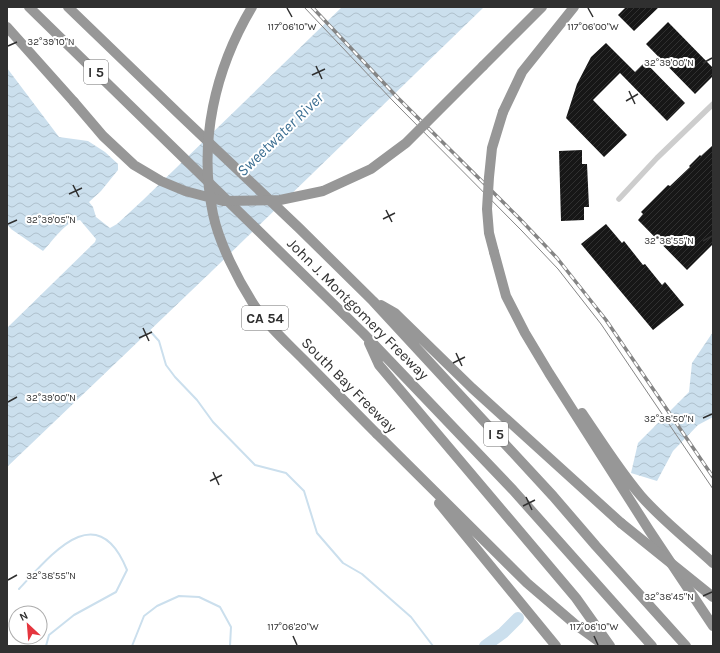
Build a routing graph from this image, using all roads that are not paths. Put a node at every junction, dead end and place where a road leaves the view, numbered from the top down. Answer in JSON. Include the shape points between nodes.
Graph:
{"nodes":[{"id":1,"x":29,"y":7,"type":"edge"},
{"id":2,"x":68,"y":7,"type":"edge"},
{"id":3,"x":252,"y":7,"type":"edge"},
{"id":4,"x":542,"y":7,"type":"edge"},
{"id":5,"x":574,"y":7,"type":"edge"},
{"id":6,"x":7,"y":27,"type":"edge"},
{"id":7,"x":713,"y":104,"type":"edge"},
{"id":8,"x":619,"y":199,"type":"dead end"},
{"id":9,"x":373,"y":301,"type":"junction"},
{"id":10,"x":363,"y":333,"type":"junction"},
{"id":11,"x":549,"y":373,"type":"junction"},
{"id":12,"x":411,"y":468,"type":"junction"},
{"id":13,"x":713,"y":563,"type":"edge"},
{"id":14,"x":713,"y":597,"type":"edge"},
{"id":15,"x":713,"y":626,"type":"edge"},
{"id":16,"x":556,"y":646,"type":"edge"},
{"id":17,"x":605,"y":646,"type":"edge"},
{"id":18,"x":610,"y":646,"type":"edge"},
{"id":19,"x":652,"y":646,"type":"edge"},
{"id":20,"x":686,"y":646,"type":"edge"}],
"edges":[{"from":1,"to":10,"type":"highway","name":"John J. Montgomery Freeway","number":"I 5","bridge":true},
{"from":2,"to":9,"type":"highway","name":"John J. Montgomery Freeway","number":"I 5","bridge":true},
{"from":3,"to":12,"type":"highway","name":"South Bay Freeway","number":"CA 54","bridge":true,"via":[[232,43],[220,74],[208,148],[207,169],[213,214],[228,258],[254,306],[278,334]]},
{"from":4,"to":6,"type":"highway","bridge":true,"via":[[406,142],[371,169],[323,191],[280,200],[222,201],[185,192],[134,165],[103,136]]},
{"from":5,"to":11,"type":"highway","bridge":true,"via":[[522,72],[503,112],[492,148],[488,185],[489,233],[506,296]]},
{"from":7,"to":8,"type":"street"},
{"from":9,"to":14,"type":"highway","bridge":true,"via":[[395,313],[472,388],[621,523]]},
{"from":9,"to":20,"type":"highway","name":"John J. Montgomery Freeway","number":"I 5","via":[[553,496]]},
{"from":10,"to":18,"type":"highway","via":[[379,364],[576,598]]},
{"from":10,"to":19,"type":"highway","name":"John J. Montgomery Freeway","number":"I 5","via":[[513,490]]},
{"from":11,"to":13,"type":"highway","via":[[572,400],[614,462],[641,496]]},
{"from":11,"to":15,"type":"highway"},
{"from":12,"to":16,"type":"highway"},
{"from":12,"to":17,"type":"highway","via":[[527,583]]}]}
